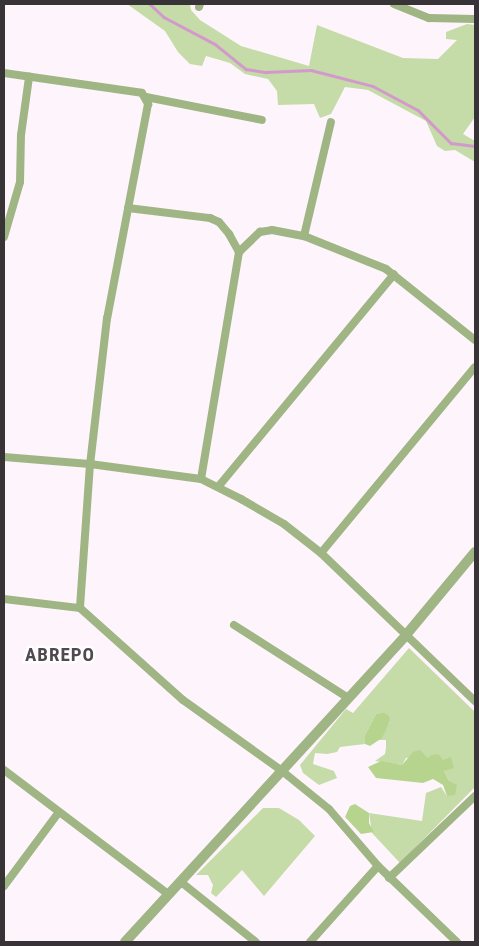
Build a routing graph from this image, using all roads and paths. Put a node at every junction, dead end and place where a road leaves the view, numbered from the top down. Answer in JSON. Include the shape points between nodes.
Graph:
{"nodes":[{"id":1,"x":394,"y":4,"type":"edge"},
{"id":2,"x":475,"y":19,"type":"edge"},
{"id":3,"x":4,"y":73,"type":"edge"},
{"id":4,"x":29,"y":77,"type":"junction"},
{"id":5,"x":146,"y":97,"type":"junction"},
{"id":6,"x":262,"y":120,"type":"dead end"},
{"id":7,"x":331,"y":122,"type":"dead end"},
{"id":8,"x":128,"y":208,"type":"junction"},
{"id":9,"x":304,"y":236,"type":"junction"},
{"id":10,"x":4,"y":238,"type":"edge"},
{"id":11,"x":239,"y":252,"type":"junction"},
{"id":12,"x":394,"y":274,"type":"junction"},
{"id":13,"x":475,"y":340,"type":"edge"},
{"id":14,"x":475,"y":368,"type":"edge"},
{"id":15,"x":4,"y":457,"type":"edge"},
{"id":16,"x":90,"y":464,"type":"junction"},
{"id":17,"x":201,"y":479,"type":"junction"},
{"id":18,"x":218,"y":487,"type":"junction"},
{"id":19,"x":475,"y":552,"type":"edge"},
{"id":20,"x":321,"y":553,"type":"junction"},
{"id":21,"x":4,"y":599,"type":"edge"},
{"id":22,"x":80,"y":608,"type":"junction"},
{"id":23,"x":234,"y":625,"type":"dead end"},
{"id":24,"x":406,"y":634,"type":"junction"},
{"id":25,"x":348,"y":698,"type":"junction"},
{"id":26,"x":475,"y":701,"type":"edge"},
{"id":27,"x":4,"y":770,"type":"edge"},
{"id":28,"x":282,"y":771,"type":"junction"},
{"id":29,"x":475,"y":796,"type":"edge"},
{"id":30,"x":59,"y":812,"type":"junction"},
{"id":31,"x":378,"y":866,"type":"junction"},
{"id":32,"x":389,"y":878,"type":"junction"},
{"id":33,"x":181,"y":882,"type":"junction"},
{"id":34,"x":4,"y":886,"type":"edge"},
{"id":35,"x":168,"y":894,"type":"junction"},
{"id":36,"x":125,"y":942,"type":"edge"},
{"id":37,"x":256,"y":942,"type":"edge"},
{"id":38,"x":310,"y":942,"type":"edge"},
{"id":39,"x":457,"y":942,"type":"edge"}],
"edges":[{"from":1,"to":2,"type":"street","via":[[429,18]]},
{"from":3,"to":4,"type":"street"},
{"from":4,"to":5,"type":"street","via":[[142,93]]},
{"from":4,"to":10,"type":"street","via":[[21,135],[20,182]]},
{"from":5,"to":6,"type":"street"},
{"from":5,"to":8,"type":"street"},
{"from":7,"to":9,"type":"street"},
{"from":8,"to":11,"type":"street","via":[[210,218],[219,222]]},
{"from":8,"to":16,"type":"street","via":[[107,318]]},
{"from":9,"to":11,"type":"street","via":[[272,230],[260,232]]},
{"from":9,"to":12,"type":"street"},
{"from":11,"to":17,"type":"street"},
{"from":12,"to":13,"type":"street"},
{"from":12,"to":18,"type":"street"},
{"from":14,"to":20,"type":"street"},
{"from":15,"to":16,"type":"street"},
{"from":16,"to":17,"type":"street"},
{"from":16,"to":22,"type":"street"},
{"from":17,"to":18,"type":"street"},
{"from":18,"to":20,"type":"street","via":[[284,524]]},
{"from":19,"to":24,"type":"street"},
{"from":20,"to":24,"type":"street"},
{"from":21,"to":22,"type":"street"},
{"from":22,"to":28,"type":"street","via":[[183,700]]},
{"from":23,"to":25,"type":"street"},
{"from":24,"to":25,"type":"street"},
{"from":24,"to":26,"type":"street"},
{"from":25,"to":28,"type":"street"},
{"from":27,"to":30,"type":"street"},
{"from":28,"to":31,"type":"street","via":[[329,809]]},
{"from":28,"to":33,"type":"street"},
{"from":29,"to":32,"type":"street"},
{"from":30,"to":34,"type":"street"},
{"from":30,"to":35,"type":"street"},
{"from":31,"to":32,"type":"street"},
{"from":31,"to":38,"type":"street"},
{"from":32,"to":39,"type":"street"},
{"from":33,"to":35,"type":"street"},
{"from":33,"to":37,"type":"street"},
{"from":35,"to":36,"type":"street"}]}
